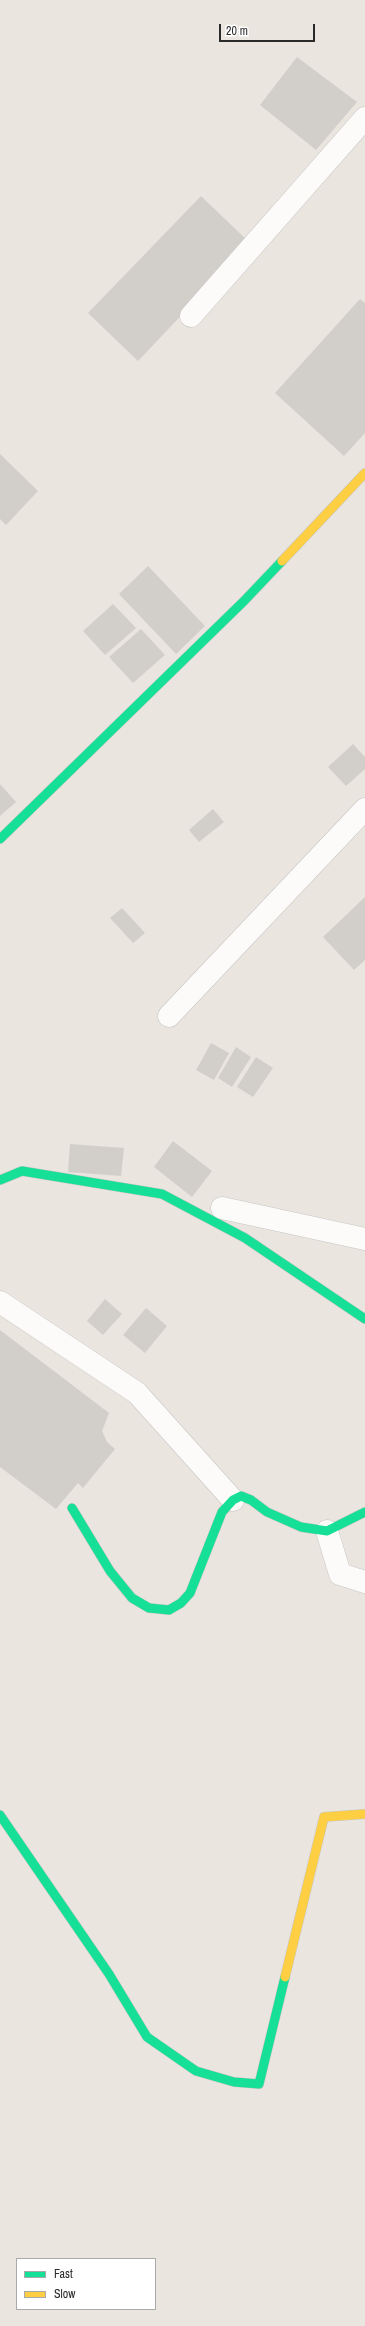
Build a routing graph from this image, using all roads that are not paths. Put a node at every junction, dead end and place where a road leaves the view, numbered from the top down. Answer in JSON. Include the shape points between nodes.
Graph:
{"nodes":[{"id":1,"x":365,"y":118,"type":"edge"},
{"id":2,"x":191,"y":316,"type":"dead end"},
{"id":3,"x":365,"y":473,"type":"edge"},
{"id":4,"x":365,"y":809,"type":"edge"},
{"id":5,"x":0,"y":839,"type":"edge"},
{"id":6,"x":169,"y":1016,"type":"dead end"},
{"id":7,"x":0,"y":1180,"type":"edge"},
{"id":8,"x":222,"y":1208,"type":"dead end"},
{"id":9,"x":365,"y":1239,"type":"edge"},
{"id":10,"x":0,"y":1302,"type":"edge"},
{"id":11,"x":365,"y":1320,"type":"edge"},
{"id":12,"x":233,"y":1500,"type":"junction"},
{"id":13,"x":72,"y":1508,"type":"dead end"},
{"id":14,"x":365,"y":1512,"type":"edge"},
{"id":15,"x":327,"y":1531,"type":"junction"},
{"id":16,"x":365,"y":1582,"type":"edge"},
{"id":17,"x":365,"y":1814,"type":"edge"},
{"id":18,"x":0,"y":1815,"type":"edge"}],
"edges":[{"from":1,"to":2,"type":"street"},
{"from":3,"to":5,"type":"street","via":[[244,601]]},
{"from":4,"to":6,"type":"street"},
{"from":7,"to":11,"type":"street","via":[[22,1171],[162,1194],[245,1238]]},
{"from":8,"to":9,"type":"street"},
{"from":10,"to":12,"type":"street","via":[[137,1393]]},
{"from":12,"to":13,"type":"street","via":[[222,1512],[190,1593],[181,1603],[169,1610],[149,1608],[132,1598],[110,1571]]},
{"from":12,"to":15,"type":"street","via":[[241,1496],[267,1512],[301,1527]]},
{"from":14,"to":15,"type":"street"},
{"from":15,"to":16,"type":"street","via":[[340,1574]]},
{"from":17,"to":18,"type":"street","via":[[324,1816],[259,2084],[234,2082],[196,2071],[147,2037],[109,1974]]}]}
